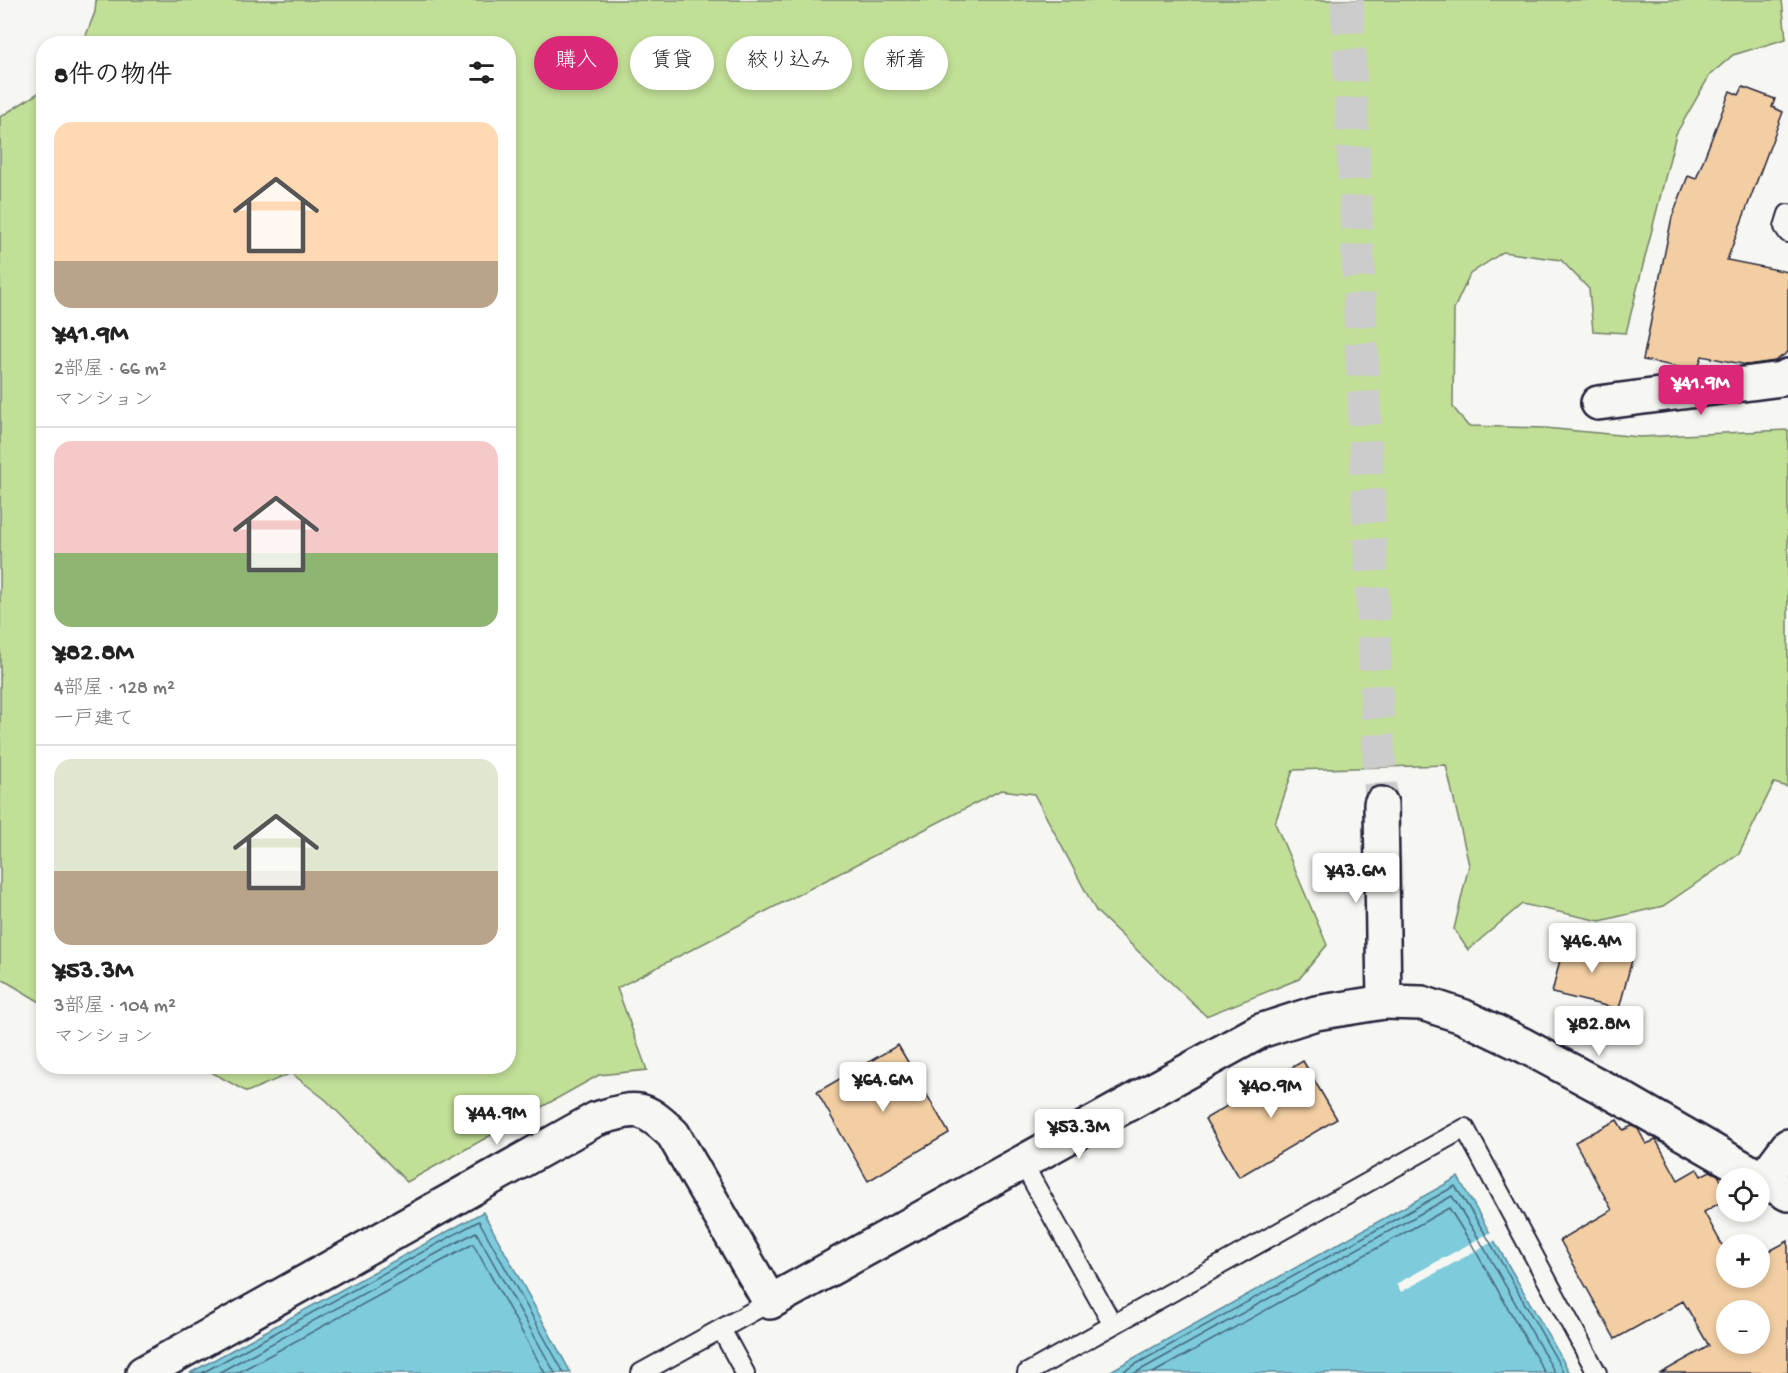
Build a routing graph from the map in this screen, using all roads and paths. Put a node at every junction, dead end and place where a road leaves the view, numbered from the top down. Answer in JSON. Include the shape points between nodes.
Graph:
{"nodes":[{"id":1,"x":1788,"y":214,"type":"edge"},
{"id":2,"x":1788,"y":233,"type":"edge"},
{"id":3,"x":1788,"y":376,"type":"edge"},
{"id":4,"x":1598,"y":404,"type":"dead end"},
{"id":5,"x":1381,"y":804,"type":"tunnel mouth"},
{"id":6,"x":1384,"y":1002,"type":"junction"},
{"id":7,"x":1788,"y":1146,"type":"edge"},
{"id":8,"x":1022,"y":1162,"type":"junction"},
{"id":9,"x":1775,"y":1187,"type":"edge"},
{"id":10,"x":770,"y":1302,"type":"junction"},
{"id":11,"x":1113,"y":1325,"type":"junction"},
{"id":12,"x":721,"y":1329,"type":"junction"},
{"id":13,"x":143,"y":1373,"type":"edge"},
{"id":14,"x":641,"y":1373,"type":"edge"},
{"id":15,"x":745,"y":1373,"type":"edge"},
{"id":16,"x":1027,"y":1373,"type":"edge"},
{"id":17,"x":1597,"y":1373,"type":"edge"}],
"edges":[{"from":1,"to":2,"type":"lane","via":[[1784,227]]},
{"from":3,"to":4,"type":"street"},
{"from":5,"to":6,"type":"street"},
{"from":6,"to":8,"type":"street","via":[[1316,1013],[1260,1032]]},
{"from":6,"to":9,"type":"street","via":[[1422,1003],[1503,1035]]},
{"from":7,"to":9,"type":"street"},
{"from":8,"to":10,"type":"street"},
{"from":8,"to":11,"type":"lane"},
{"from":10,"to":12,"type":"lane"},
{"from":10,"to":13,"type":"street","via":[[673,1134],[652,1114],[630,1109],[596,1119]]},
{"from":11,"to":16,"type":"lane"},
{"from":11,"to":17,"type":"lane","via":[[1465,1128]]},
{"from":12,"to":14,"type":"lane"},
{"from":12,"to":15,"type":"lane"}]}
